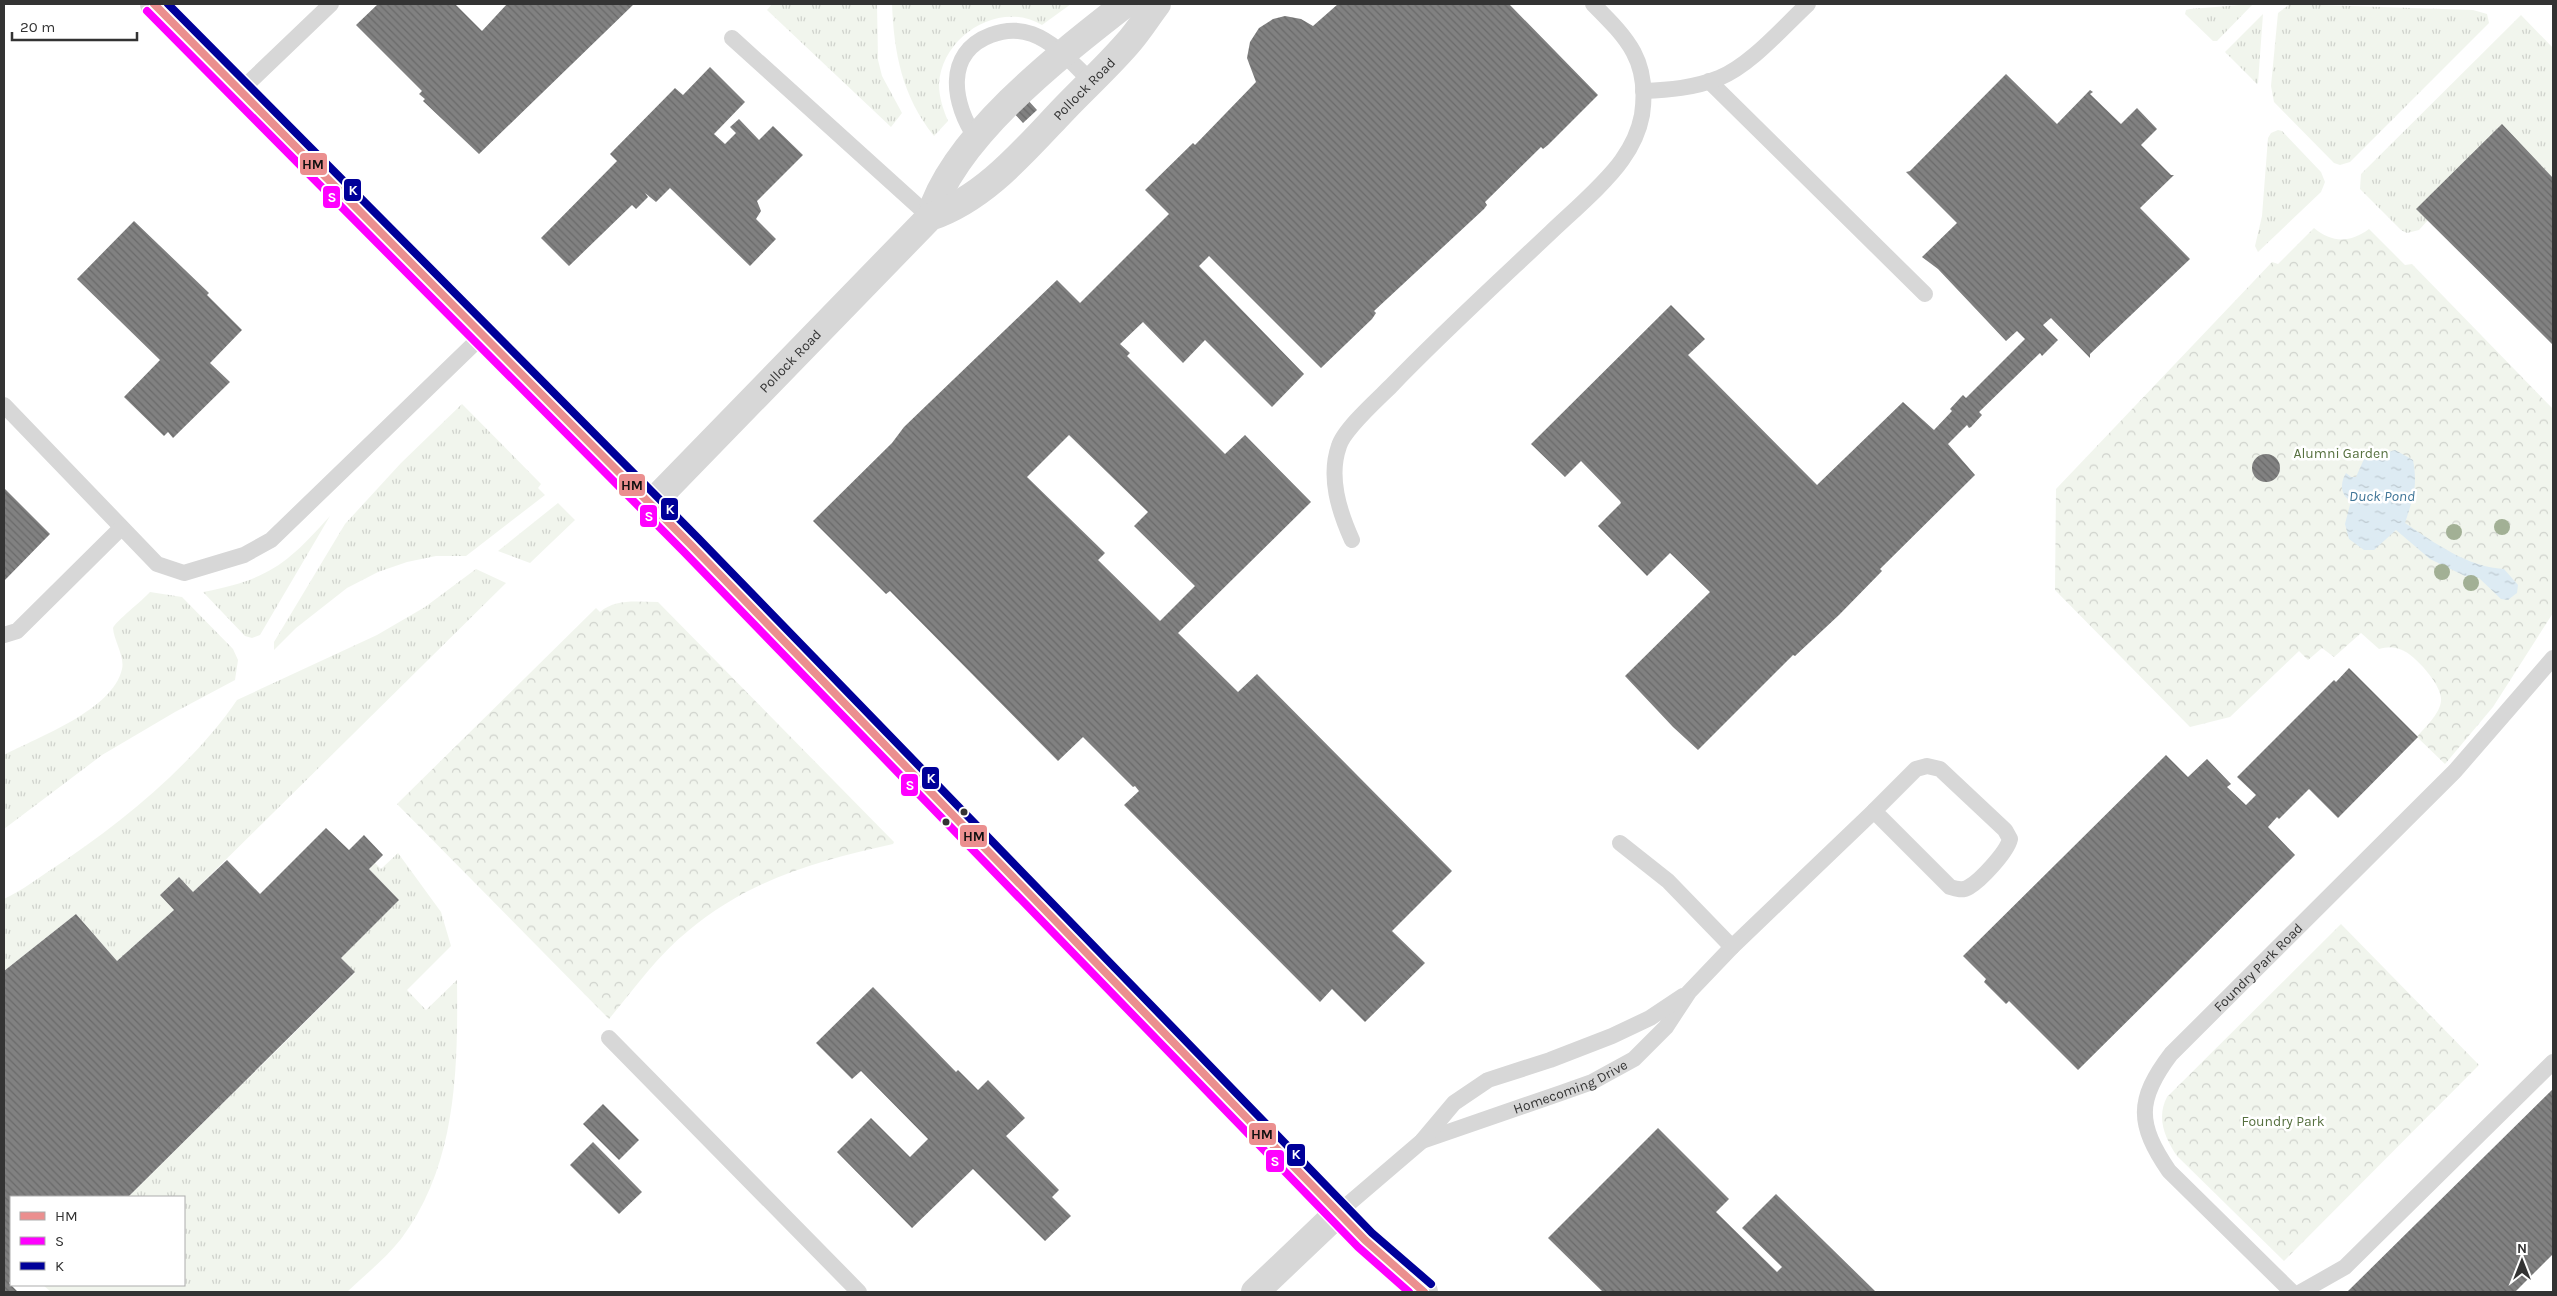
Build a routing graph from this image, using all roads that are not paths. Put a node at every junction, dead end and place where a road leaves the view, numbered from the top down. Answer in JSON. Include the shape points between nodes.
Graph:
{"nodes":[{"id":1,"x":154,"y":4,"type":"edge"},
{"id":2,"x":331,"y":4,"type":"edge"},
{"id":3,"x":1125,"y":4,"type":"edge"},
{"id":4,"x":1157,"y":4,"type":"edge"},
{"id":5,"x":1593,"y":4,"type":"edge"},
{"id":6,"x":1808,"y":4,"type":"edge"},
{"id":7,"x":732,"y":38,"type":"dead end"},
{"id":8,"x":1062,"y":53,"type":"junction"},
{"id":9,"x":1091,"y":81,"type":"junction"},
{"id":10,"x":1709,"y":81,"type":"junction"},
{"id":11,"x":240,"y":91,"type":"junction"},
{"id":12,"x":1643,"y":91,"type":"junction"},
{"id":13,"x":976,"y":138,"type":"junction"},
{"id":14,"x":930,"y":217,"type":"junction"},
{"id":15,"x":1925,"y":294,"type":"dead end"},
{"id":16,"x":482,"y":336,"type":"junction"},
{"id":17,"x":4,"y":405,"type":"edge"},
{"id":18,"x":650,"y":504,"type":"junction"},
{"id":19,"x":121,"y":528,"type":"junction"},
{"id":20,"x":1352,"y":540,"type":"dead end"},
{"id":21,"x":4,"y":635,"type":"edge"},
{"id":22,"x":2553,"y":658,"type":"edge"},
{"id":23,"x":1874,"y":811,"type":"junction"},
{"id":24,"x":1620,"y":843,"type":"dead end"},
{"id":25,"x":1732,"y":947,"type":"junction"},
{"id":26,"x":1689,"y":992,"type":"junction"},
{"id":27,"x":609,"y":1038,"type":"dead end"},
{"id":28,"x":2553,"y":1062,"type":"edge"},
{"id":29,"x":1422,"y":1141,"type":"junction"},
{"id":30,"x":1339,"y":1212,"type":"junction"},
{"id":31,"x":859,"y":1292,"type":"edge"},
{"id":32,"x":1255,"y":1292,"type":"edge"},
{"id":33,"x":1424,"y":1292,"type":"edge"},
{"id":34,"x":2292,"y":1292,"type":"edge"},
{"id":35,"x":2301,"y":1292,"type":"edge"}],
"edges":[{"from":1,"to":11,"type":"street"},
{"from":2,"to":11,"type":"lane"},
{"from":3,"to":8,"type":"street","name":"Pollock Road"},
{"from":4,"to":9,"type":"street","name":"Pollock Road","via":[[1128,44]]},
{"from":5,"to":12,"type":"lane","via":[[1625,36],[1636,53]]},
{"from":6,"to":10,"type":"lane","via":[[1739,67]]},
{"from":7,"to":14,"type":"lane"},
{"from":8,"to":9,"type":"lane"},
{"from":8,"to":13,"type":"street","name":"Pollock Road"},
{"from":8,"to":13,"type":"lane","via":[[1045,40],[1014,30],[983,38],[970,48],[957,74],[956,88],[958,105]]},
{"from":9,"to":14,"type":"street","name":"Pollock Road","via":[[999,175],[967,200]]},
{"from":10,"to":12,"type":"lane","via":[[1674,90]]},
{"from":10,"to":15,"type":"lane"},
{"from":11,"to":16,"type":"street"},
{"from":12,"to":20,"type":"lane","via":[[1642,115],[1636,136],[1622,161],[1424,352],[1356,422],[1339,445],[1334,482],[1340,515]]},
{"from":13,"to":14,"type":"street","name":"Pollock Road","via":[[947,177]]},
{"from":14,"to":18,"type":"street","name":"Pollock Road"},
{"from":16,"to":18,"type":"street"},
{"from":16,"to":19,"type":"lane","via":[[271,540],[244,555],[184,573],[158,564]]},
{"from":17,"to":19,"type":"lane"},
{"from":18,"to":30,"type":"street"},
{"from":19,"to":21,"type":"lane","via":[[17,630]]},
{"from":22,"to":34,"type":"lane","name":"Foundry Park Road","via":[[2459,767],[2171,1054],[2154,1075],[2144,1115],[2147,1132],[2156,1151],[2169,1171]]},
{"from":23,"to":23,"type":"lane","name":"Homecoming Drive","via":[[1950,887],[1959,890],[1969,887],[2008,849],[2010,839],[2005,830],[1940,769],[1928,766],[1916,769]]},
{"from":23,"to":25,"type":"lane","name":"Homecoming Drive"},
{"from":24,"to":25,"type":"lane","via":[[1668,881]]},
{"from":25,"to":26,"type":"lane","name":"Homecoming Drive"},
{"from":26,"to":29,"type":"lane","name":"Homecoming Drive","via":[[1650,1018],[1612,1036],[1488,1080],[1454,1103]]},
{"from":26,"to":29,"type":"lane","name":"Homecoming Drive","via":[[1666,1027],[1634,1059],[1592,1082]]},
{"from":27,"to":31,"type":"lane"},
{"from":28,"to":35,"type":"lane","via":[[2345,1267]]},
{"from":29,"to":30,"type":"lane","name":"Homecoming Drive"},
{"from":30,"to":32,"type":"street"},
{"from":30,"to":33,"type":"street","via":[[1365,1240]]}]}
